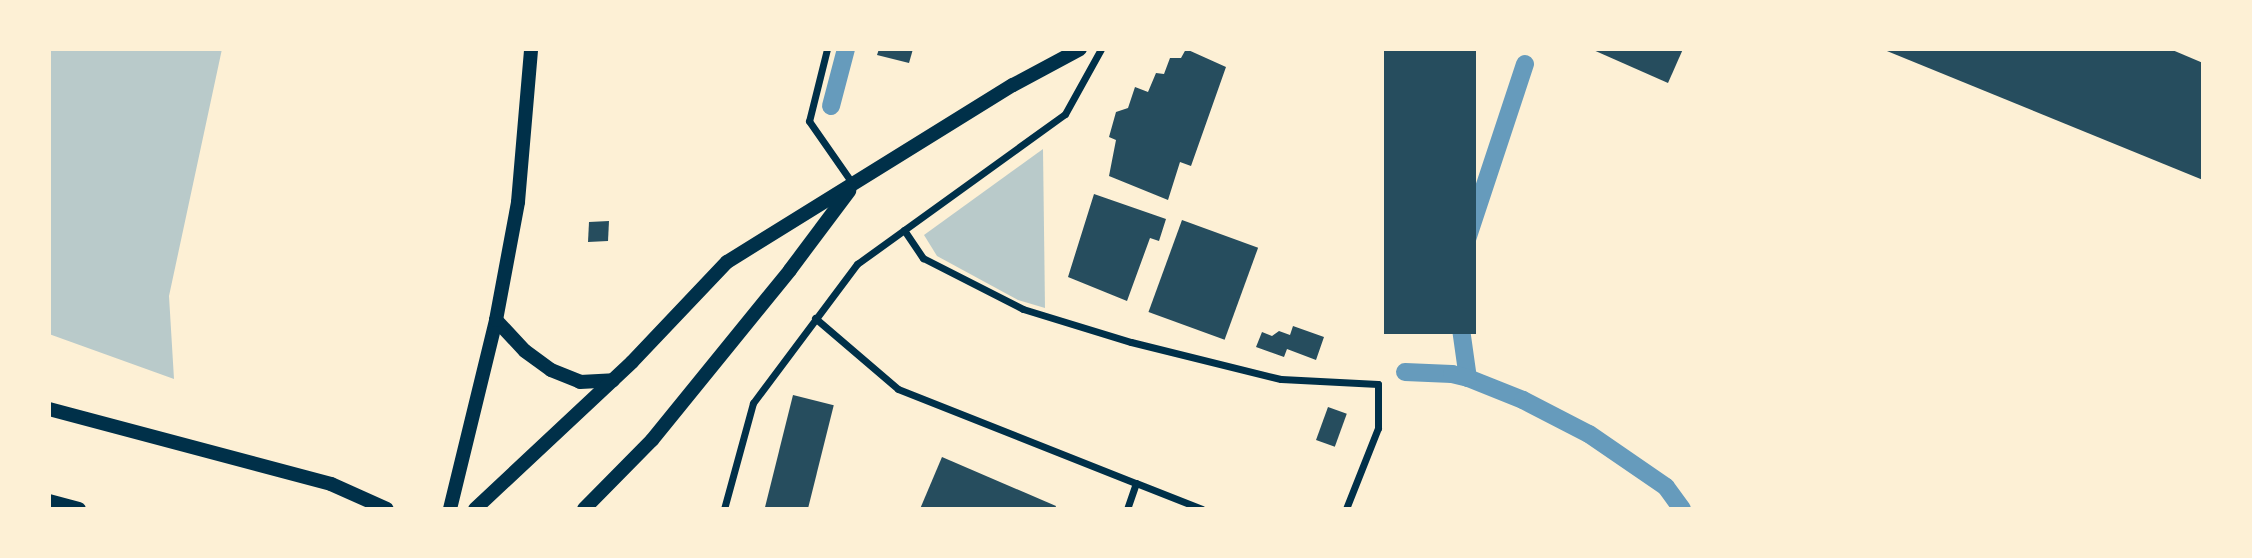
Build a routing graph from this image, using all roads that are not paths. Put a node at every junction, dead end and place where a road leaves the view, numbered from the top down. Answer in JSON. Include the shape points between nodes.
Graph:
{"nodes":[{"id":1,"x":531,"y":49,"type":"edge"},
{"id":2,"x":827,"y":49,"type":"edge"},
{"id":3,"x":1080,"y":49,"type":"edge"},
{"id":4,"x":1101,"y":49,"type":"edge"},
{"id":5,"x":854,"y":184,"type":"junction"},
{"id":6,"x":904,"y":230,"type":"junction"},
{"id":7,"x":815,"y":318,"type":"junction"},
{"id":8,"x":496,"y":320,"type":"junction"},
{"id":9,"x":613,"y":380,"type":"junction"},
{"id":10,"x":49,"y":410,"type":"edge"},
{"id":11,"x":1136,"y":483,"type":"junction"},
{"id":12,"x":49,"y":501,"type":"edge"},
{"id":13,"x":79,"y":509,"type":"edge"},
{"id":14,"x":387,"y":509,"type":"edge"},
{"id":15,"x":450,"y":509,"type":"edge"},
{"id":16,"x":475,"y":509,"type":"edge"},
{"id":17,"x":584,"y":509,"type":"edge"},
{"id":18,"x":724,"y":509,"type":"edge"},
{"id":19,"x":1127,"y":509,"type":"edge"},
{"id":20,"x":1202,"y":509,"type":"edge"},
{"id":21,"x":1346,"y":509,"type":"edge"}],
"edges":[{"from":1,"to":8,"type":"main road","via":[[518,202]]},
{"from":2,"to":5,"type":"street","via":[[808,121]]},
{"from":3,"to":5,"type":"main road"},
{"from":4,"to":6,"type":"street","via":[[1065,114]]},
{"from":5,"to":9,"type":"main road","via":[[727,262]]},
{"from":5,"to":17,"type":"main road","via":[[652,440]]},
{"from":6,"to":7,"type":"street","via":[[857,264]]},
{"from":6,"to":21,"type":"street","via":[[923,258],[1023,309],[1131,342],[1281,379],[1378,384],[1378,428]]},
{"from":7,"to":11,"type":"street","via":[[898,389]]},
{"from":7,"to":18,"type":"street","via":[[753,403]]},
{"from":8,"to":9,"type":"main road","via":[[551,370],[580,382]]},
{"from":8,"to":15,"type":"main road"},
{"from":9,"to":16,"type":"main road"},
{"from":10,"to":14,"type":"main road","via":[[331,484]]},
{"from":11,"to":19,"type":"street"},
{"from":11,"to":20,"type":"street"},
{"from":12,"to":13,"type":"main road"}]}
